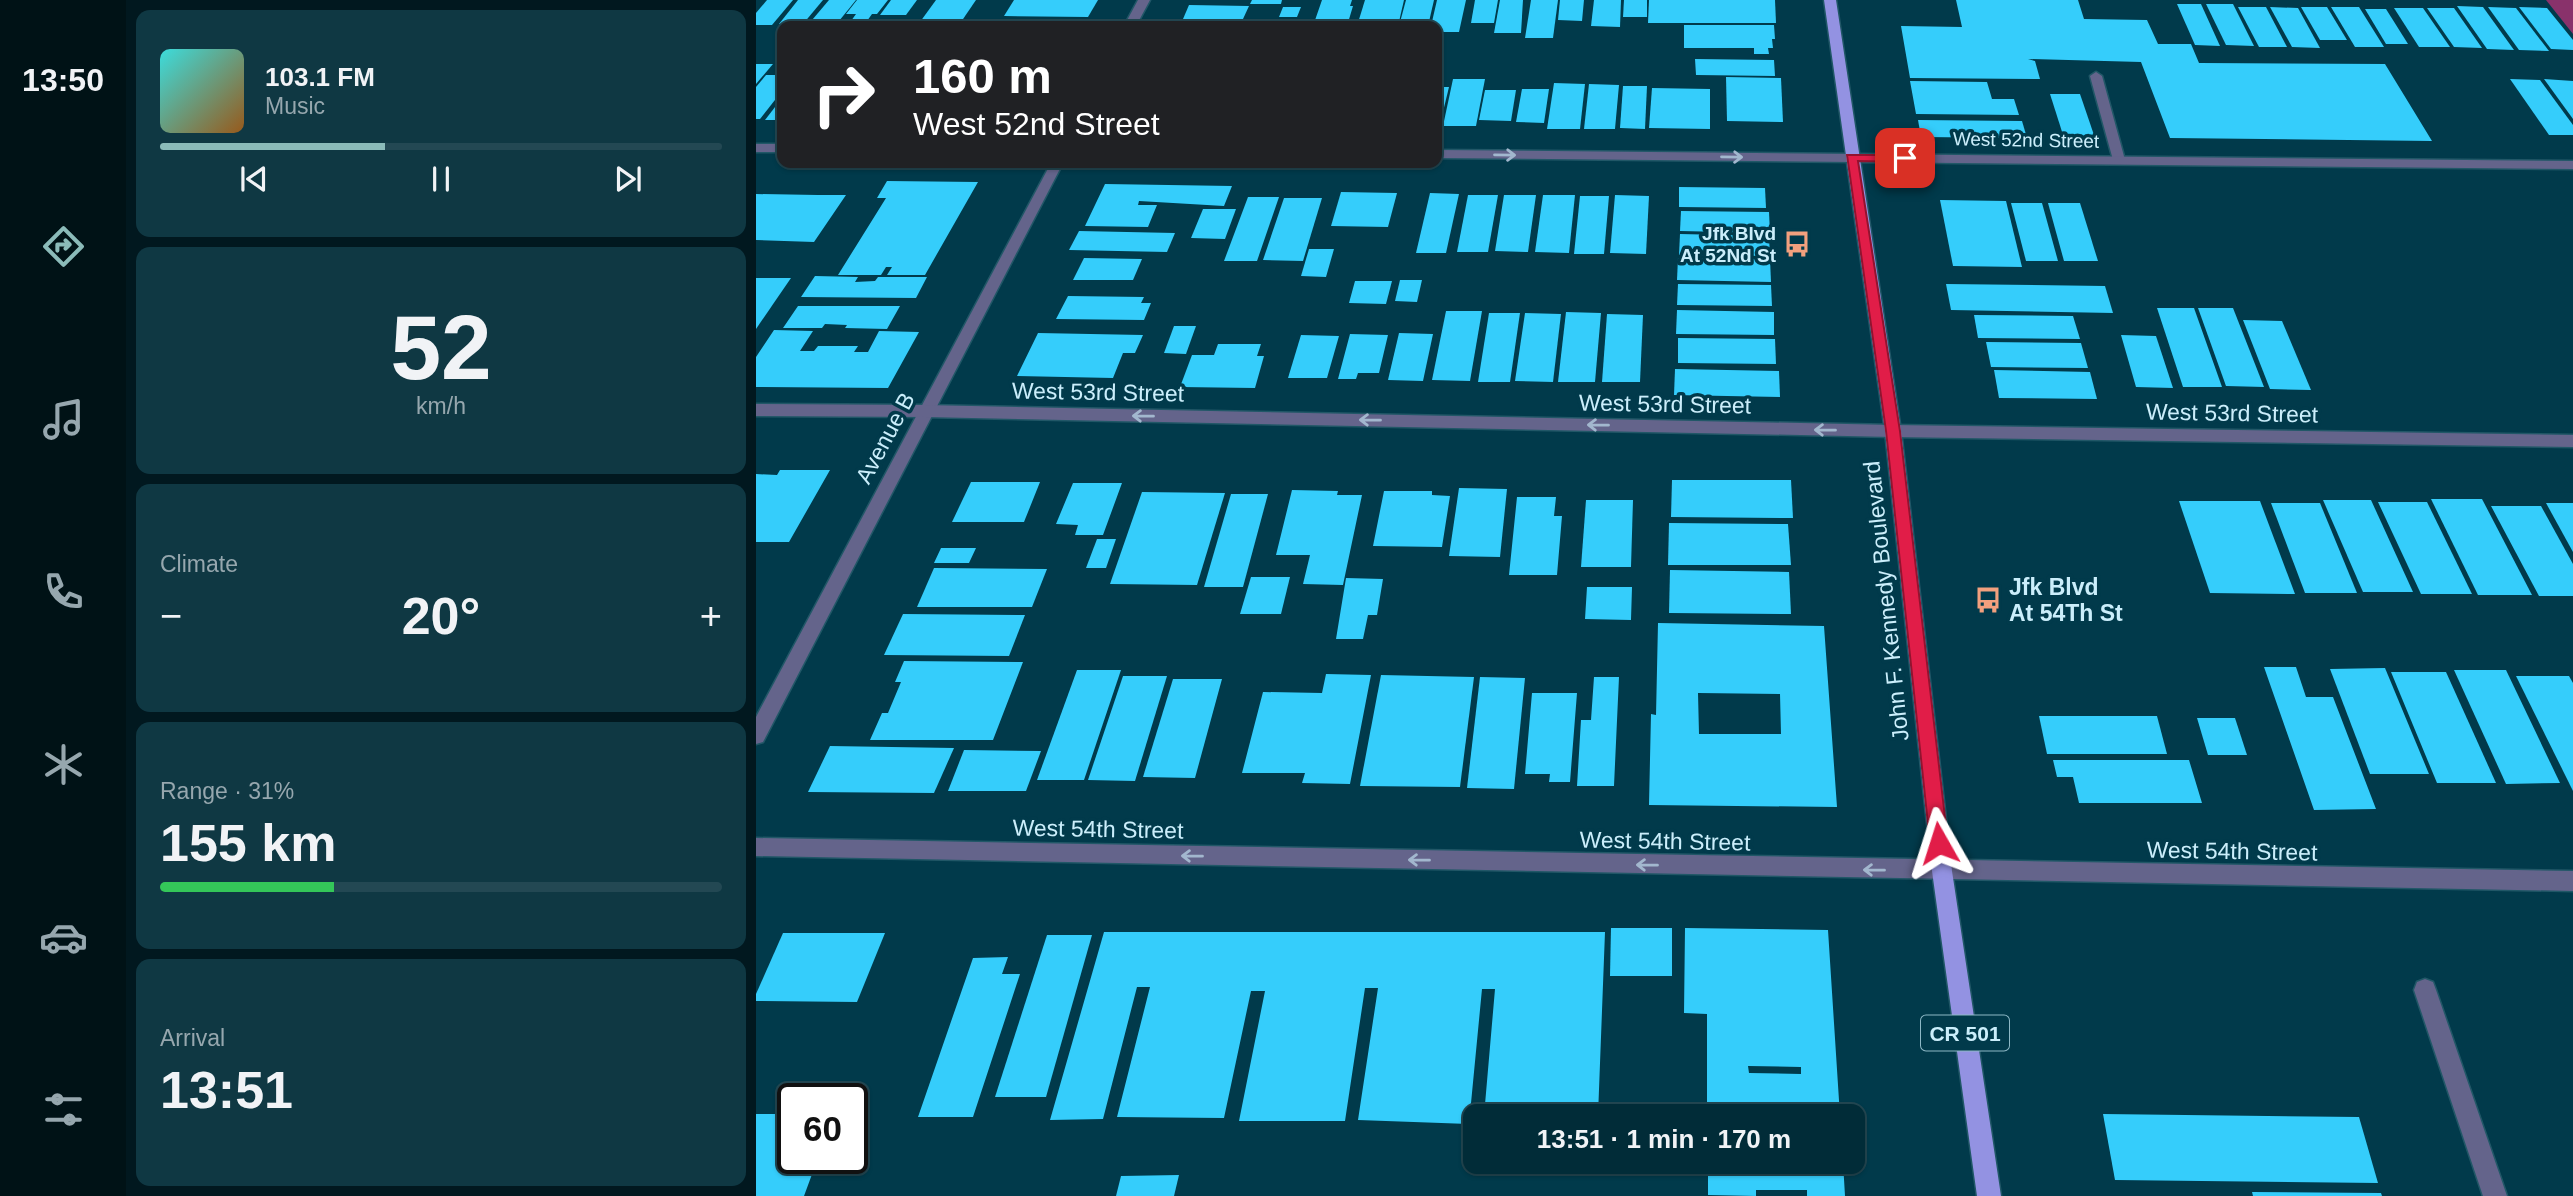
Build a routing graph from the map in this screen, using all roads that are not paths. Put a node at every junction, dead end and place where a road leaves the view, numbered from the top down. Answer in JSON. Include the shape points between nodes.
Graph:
{"nodes":[{"id":1,"x":1144,"y":0,"type":"edge"},
{"id":2,"x":1830,"y":0,"type":"edge"},
{"id":3,"x":1133,"y":21,"type":"edge"},
{"id":4,"x":2096,"y":76,"type":"dead end"},
{"id":5,"x":756,"y":148,"type":"edge"},
{"id":6,"x":777,"y":148,"type":"edge"},
{"id":7,"x":1442,"y":154,"type":"edge"},
{"id":8,"x":1852,"y":158,"type":"junction"},
{"id":9,"x":2119,"y":160,"type":"junction"},
{"id":10,"x":2573,"y":165,"type":"edge"},
{"id":11,"x":1054,"y":168,"type":"edge"},
{"id":12,"x":756,"y":410,"type":"edge"},
{"id":13,"x":925,"y":411,"type":"junction"},
{"id":14,"x":1893,"y":431,"type":"junction"},
{"id":15,"x":2573,"y":441,"type":"edge"},
{"id":16,"x":756,"y":736,"type":"edge"},
{"id":17,"x":756,"y":847,"type":"edge"},
{"id":18,"x":1942,"y":871,"type":"junction"},
{"id":19,"x":2573,"y":881,"type":"edge"},
{"id":20,"x":2425,"y":990,"type":"dead end"},
{"id":21,"x":1989,"y":1196,"type":"edge"},
{"id":22,"x":2495,"y":1196,"type":"edge"}],
"edges":[{"from":1,"to":3,"type":"street"},
{"from":2,"to":8,"type":"main road","name":"John F. Kennedy Boulevard","number":"CR 501"},
{"from":4,"to":9,"type":"street"},
{"from":5,"to":6,"type":"street"},
{"from":7,"to":8,"type":"street","name":"West 52nd Street","one_way":true},
{"from":8,"to":9,"type":"street","name":"West 52nd Street"},
{"from":8,"to":14,"type":"main road","name":"John F. Kennedy Boulevard","number":"CR 501"},
{"from":9,"to":10,"type":"street","name":"West 52nd Street"},
{"from":11,"to":13,"type":"street","name":"Avenue B"},
{"from":12,"to":13,"type":"street","name":"West 53rd Street"},
{"from":14,"to":13,"type":"street","name":"West 53rd Street","one_way":true},
{"from":13,"to":16,"type":"street","name":"Avenue B"},
{"from":14,"to":15,"type":"street","name":"West 53rd Street"},
{"from":14,"to":18,"type":"main road","name":"John F. Kennedy Boulevard","number":"CR 501"},
{"from":18,"to":17,"type":"street","name":"West 54th Street","one_way":true},
{"from":18,"to":19,"type":"street","name":"West 54th Street"},
{"from":18,"to":21,"type":"main road","name":"John F. Kennedy Boulevard","number":"CR 501"},
{"from":20,"to":22,"type":"street"}]}
